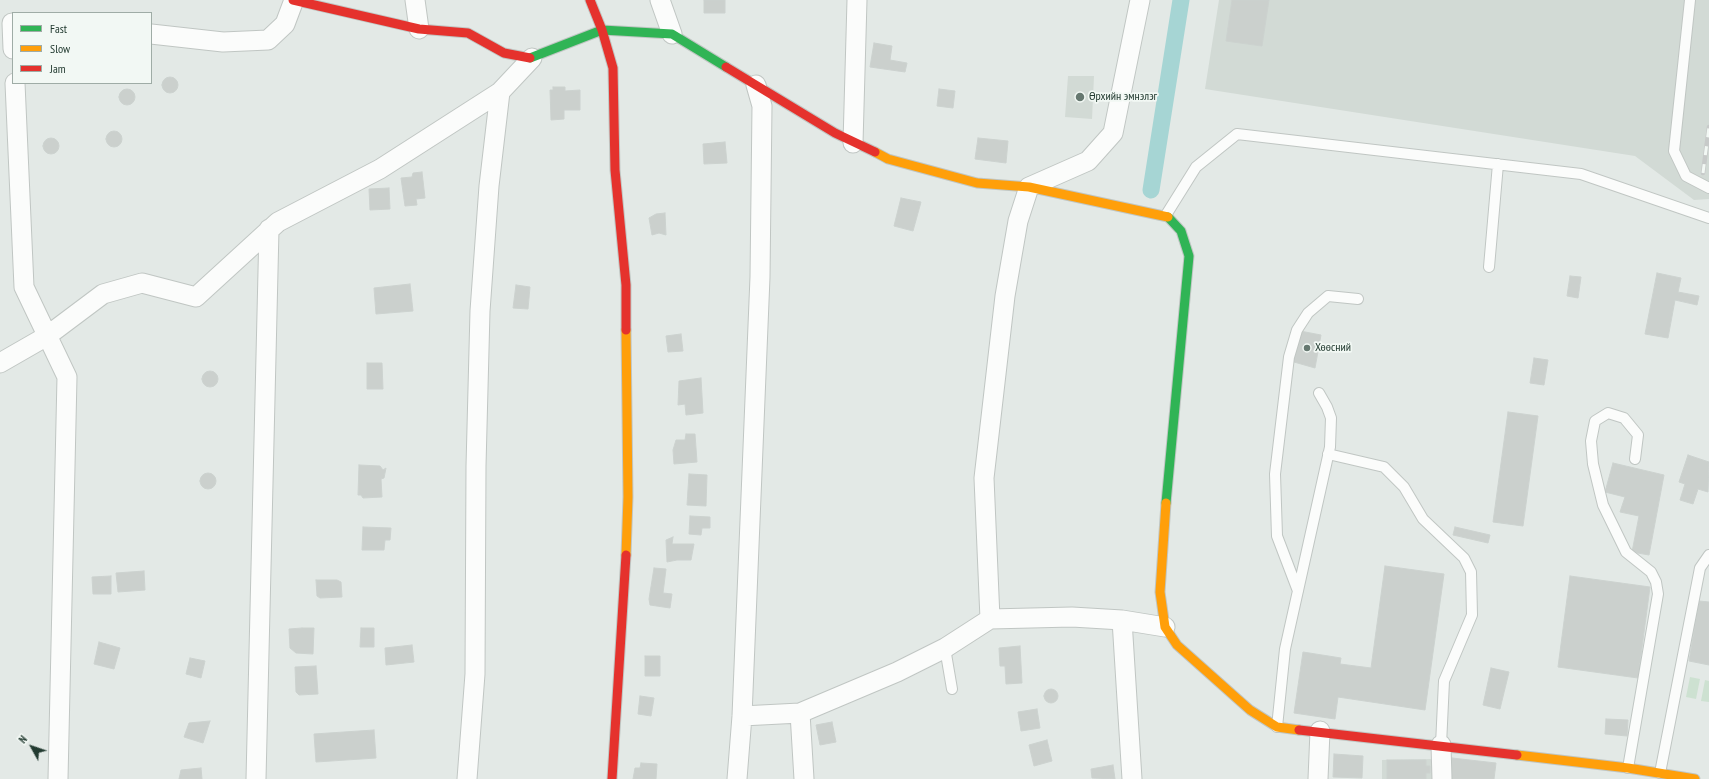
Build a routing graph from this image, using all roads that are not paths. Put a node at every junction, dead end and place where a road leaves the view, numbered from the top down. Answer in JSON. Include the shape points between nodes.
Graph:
{"nodes":[{"id":1,"x":294,"y":0,"type":"edge"},
{"id":2,"x":415,"y":0,"type":"edge"},
{"id":3,"x":590,"y":0,"type":"edge"},
{"id":4,"x":660,"y":0,"type":"edge"},
{"id":5,"x":857,"y":0,"type":"edge"},
{"id":6,"x":1140,"y":0,"type":"edge"},
{"id":7,"x":1690,"y":0,"type":"edge"},
{"id":8,"x":8,"y":23,"type":"edge"},
{"id":9,"x":420,"y":29,"type":"junction"},
{"id":10,"x":602,"y":30,"type":"junction"},
{"id":11,"x":152,"y":34,"type":"edge"},
{"id":12,"x":672,"y":34,"type":"junction"},
{"id":13,"x":12,"y":44,"type":"edge"},
{"id":14,"x":532,"y":58,"type":"junction"},
{"id":15,"x":15,"y":84,"type":"edge"},
{"id":16,"x":756,"y":85,"type":"junction"},
{"id":17,"x":500,"y":92,"type":"junction"},
{"id":18,"x":853,"y":143,"type":"junction"},
{"id":19,"x":1498,"y":164,"type":"junction"},
{"id":20,"x":1028,"y":187,"type":"junction"},
{"id":21,"x":1709,"y":188,"type":"edge"},
{"id":22,"x":1166,"y":215,"type":"junction"},
{"id":23,"x":1709,"y":218,"type":"edge"},
{"id":24,"x":269,"y":230,"type":"junction"},
{"id":25,"x":1489,"y":267,"type":"dead end"},
{"id":26,"x":1358,"y":299,"type":"dead end"},
{"id":27,"x":47,"y":336,"type":"junction"},
{"id":28,"x":0,"y":363,"type":"edge"},
{"id":29,"x":1319,"y":393,"type":"dead end"},
{"id":30,"x":1328,"y":454,"type":"junction"},
{"id":31,"x":1635,"y":459,"type":"dead end"},
{"id":32,"x":1709,"y":554,"type":"edge"},
{"id":33,"x":1298,"y":591,"type":"junction"},
{"id":34,"x":990,"y":619,"type":"junction"},
{"id":35,"x":1122,"y":620,"type":"junction"},
{"id":36,"x":1165,"y":627,"type":"junction"},
{"id":37,"x":945,"y":648,"type":"junction"},
{"id":38,"x":952,"y":689,"type":"dead end"},
{"id":39,"x":800,"y":713,"type":"junction"},
{"id":40,"x":742,"y":716,"type":"junction"},
{"id":41,"x":1277,"y":727,"type":"junction"},
{"id":42,"x":1320,"y":731,"type":"junction"},
{"id":43,"x":1441,"y":745,"type":"junction"},
{"id":44,"x":1628,"y":768,"type":"junction"},
{"id":45,"x":1660,"y":773,"type":"junction"},
{"id":46,"x":58,"y":779,"type":"edge"},
{"id":47,"x":256,"y":779,"type":"edge"},
{"id":48,"x":467,"y":779,"type":"edge"},
{"id":49,"x":612,"y":779,"type":"edge"},
{"id":50,"x":737,"y":779,"type":"edge"},
{"id":51,"x":804,"y":779,"type":"edge"},
{"id":52,"x":1132,"y":779,"type":"edge"},
{"id":53,"x":1318,"y":779,"type":"edge"},
{"id":54,"x":1442,"y":779,"type":"edge"},
{"id":55,"x":1695,"y":779,"type":"edge"}],
"edges":[{"from":1,"to":9,"type":"street"},
{"from":1,"to":11,"type":"street","via":[[285,24],[268,40],[223,42]]},
{"from":2,"to":9,"type":"street"},
{"from":3,"to":10,"type":"street"},
{"from":4,"to":12,"type":"street"},
{"from":5,"to":18,"type":"street"},
{"from":6,"to":20,"type":"street","via":[[1113,133],[1088,161]]},
{"from":7,"to":21,"type":"lane","via":[[1674,151],[1686,176]]},
{"from":8,"to":13,"type":"street"},
{"from":9,"to":14,"type":"street","via":[[468,33],[504,53]]},
{"from":10,"to":12,"type":"street"},
{"from":10,"to":14,"type":"street"},
{"from":10,"to":49,"type":"street","via":[[613,68],[615,170],[626,285],[628,504]]},
{"from":12,"to":16,"type":"street"},
{"from":14,"to":17,"type":"street"},
{"from":15,"to":27,"type":"street","via":[[24,287]]},
{"from":16,"to":18,"type":"street"},
{"from":16,"to":40,"type":"street","via":[[762,106],[760,277]]},
{"from":17,"to":24,"type":"street","via":[[380,169],[278,222]]},
{"from":17,"to":48,"type":"street","via":[[488,186],[480,311],[475,674]]},
{"from":18,"to":20,"type":"street","via":[[888,160],[977,183]]},
{"from":19,"to":22,"type":"lane","via":[[1237,134],[1196,167]]},
{"from":19,"to":23,"type":"lane","via":[[1581,174]]},
{"from":19,"to":25,"type":"lane"},
{"from":20,"to":22,"type":"street"},
{"from":20,"to":34,"type":"street","via":[[1018,221],[1005,296],[984,478]]},
{"from":22,"to":36,"type":"street","via":[[1181,231],[1189,256],[1163,533],[1160,592]]},
{"from":24,"to":27,"type":"street","via":[[196,297],[142,283],[103,294]]},
{"from":24,"to":47,"type":"street"},
{"from":26,"to":33,"type":"lane","via":[[1328,296],[1308,313],[1297,330],[1289,357],[1275,474],[1277,536]]},
{"from":27,"to":28,"type":"street"},
{"from":27,"to":46,"type":"street","via":[[67,377]]},
{"from":29,"to":30,"type":"lane","via":[[1330,418]]},
{"from":30,"to":33,"type":"lane"},
{"from":30,"to":43,"type":"lane","via":[[1384,467],[1404,487],[1423,519],[1464,558],[1471,572],[1472,615],[1444,681]]},
{"from":31,"to":44,"type":"lane","via":[[1638,435],[1624,418],[1608,413],[1595,421],[1592,441],[1593,464],[1603,506],[1626,552],[1651,572],[1658,594]]},
{"from":32,"to":45,"type":"lane","via":[[1700,568]]},
{"from":33,"to":41,"type":"lane","via":[[1285,649]]},
{"from":34,"to":35,"type":"street","via":[[1072,617]]},
{"from":34,"to":37,"type":"street"},
{"from":35,"to":36,"type":"street"},
{"from":35,"to":52,"type":"street"},
{"from":36,"to":41,"type":"street","via":[[1177,646],[1230,694]]},
{"from":37,"to":38,"type":"lane"},
{"from":37,"to":39,"type":"street","via":[[897,672]]},
{"from":39,"to":40,"type":"street"},
{"from":39,"to":51,"type":"street"},
{"from":40,"to":50,"type":"street"},
{"from":41,"to":42,"type":"street"},
{"from":42,"to":43,"type":"street"},
{"from":42,"to":53,"type":"street"},
{"from":43,"to":44,"type":"street","via":[[1554,761]]},
{"from":43,"to":54,"type":"street"},
{"from":44,"to":45,"type":"street"},
{"from":45,"to":55,"type":"street"}]}
